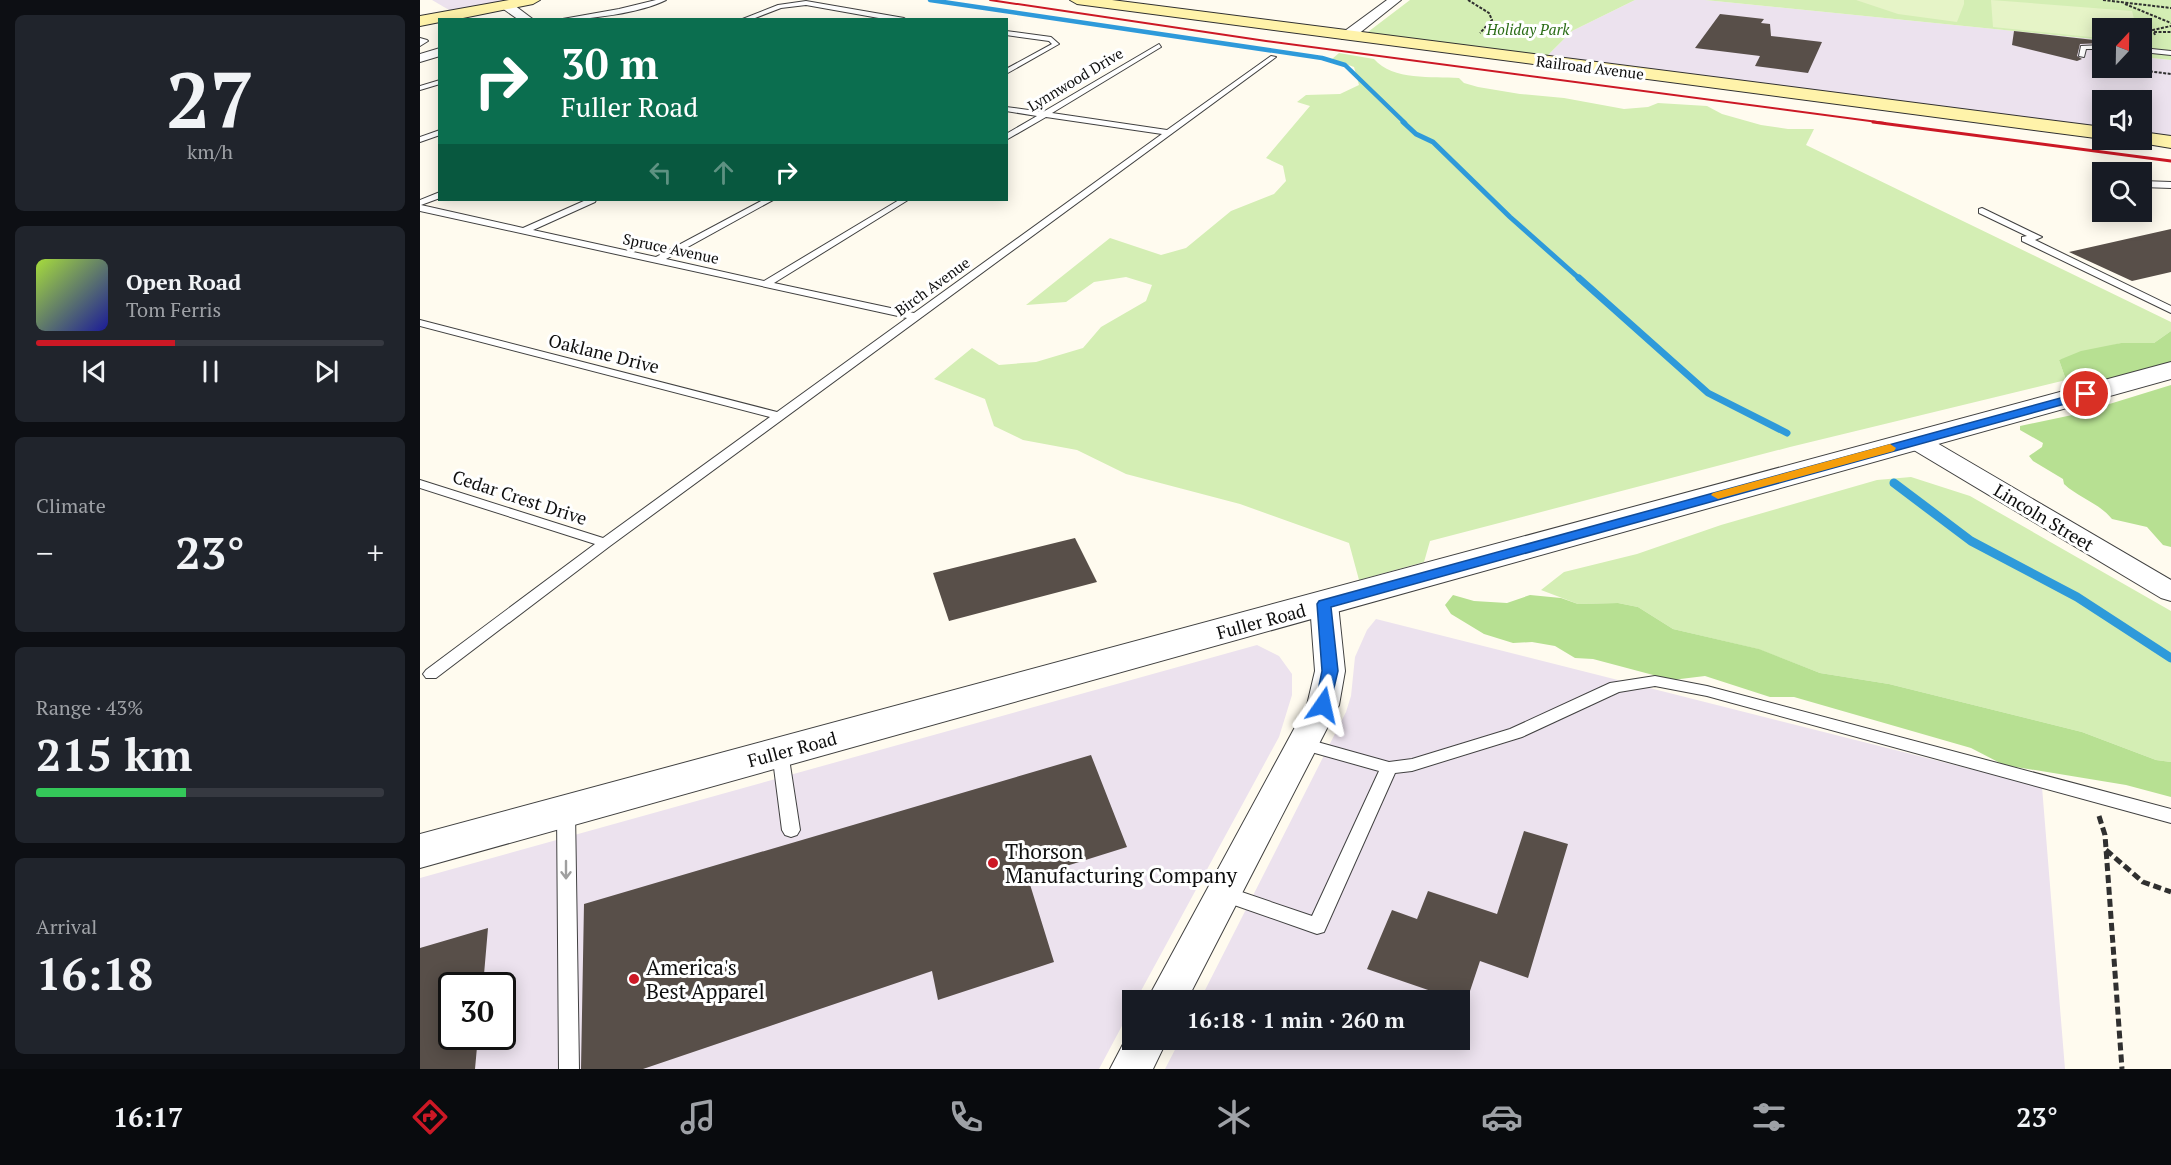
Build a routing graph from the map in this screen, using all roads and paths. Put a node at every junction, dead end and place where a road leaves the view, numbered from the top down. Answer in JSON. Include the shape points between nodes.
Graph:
{"nodes":[{"id":1,"x":533,"y":0,"type":"edge"},
{"id":2,"x":663,"y":0,"type":"edge"},
{"id":3,"x":1077,"y":0,"type":"edge"},
{"id":4,"x":1395,"y":0,"type":"edge"},
{"id":5,"x":1468,"y":0,"type":"edge"},
{"id":6,"x":2103,"y":0,"type":"edge"},
{"id":7,"x":2114,"y":1,"type":"edge"},
{"id":8,"x":506,"y":5,"type":"junction"},
{"id":9,"x":2171,"y":8,"type":"edge"},
{"id":10,"x":874,"y":14,"type":"junction"},
{"id":11,"x":525,"y":18,"type":"edge"},
{"id":12,"x":573,"y":18,"type":"edge"},
{"id":13,"x":748,"y":18,"type":"edge"},
{"id":14,"x":866,"y":18,"type":"edge"},
{"id":15,"x":894,"y":18,"type":"edge"},
{"id":16,"x":420,"y":21,"type":"edge"},
{"id":17,"x":2171,"y":23,"type":"edge"},
{"id":18,"x":2154,"y":32,"type":"dead end"},
{"id":19,"x":2171,"y":32,"type":"edge"},
{"id":20,"x":1008,"y":33,"type":"edge"},
{"id":21,"x":1479,"y":34,"type":"dead end"},
{"id":22,"x":1347,"y":36,"type":"junction"},
{"id":23,"x":1159,"y":46,"type":"dead end"},
{"id":24,"x":2092,"y":47,"type":"edge"},
{"id":25,"x":2152,"y":51,"type":"edge"},
{"id":26,"x":438,"y":53,"type":"edge"},
{"id":27,"x":2171,"y":53,"type":"edge"},
{"id":28,"x":2082,"y":56,"type":"dead end"},
{"id":29,"x":1273,"y":57,"type":"dead end"},
{"id":30,"x":420,"y":58,"type":"edge"},
{"id":31,"x":1008,"y":71,"type":"edge"},
{"id":32,"x":2152,"y":72,"type":"edge"},
{"id":33,"x":2171,"y":74,"type":"edge"},
{"id":34,"x":438,"y":83,"type":"edge"},
{"id":35,"x":420,"y":88,"type":"edge"},
{"id":36,"x":1008,"y":109,"type":"edge"},
{"id":37,"x":1046,"y":114,"type":"junction"},
{"id":38,"x":2092,"y":132,"type":"edge"},
{"id":39,"x":438,"y":133,"type":"edge"},
{"id":40,"x":1169,"y":133,"type":"junction"},
{"id":41,"x":1008,"y":137,"type":"edge"},
{"id":42,"x":2152,"y":139,"type":"edge"},
{"id":43,"x":420,"y":140,"type":"edge"},
{"id":44,"x":2171,"y":142,"type":"edge"},
{"id":45,"x":2152,"y":184,"type":"edge"},
{"id":46,"x":2171,"y":185,"type":"edge"},
{"id":47,"x":438,"y":196,"type":"edge"},
{"id":48,"x":590,"y":201,"type":"edge"},
{"id":49,"x":767,"y":201,"type":"edge"},
{"id":50,"x":902,"y":201,"type":"edge"},
{"id":51,"x":420,"y":203,"type":"edge"},
{"id":52,"x":420,"y":208,"type":"edge"},
{"id":53,"x":1982,"y":211,"type":"dead end"},
{"id":54,"x":524,"y":231,"type":"junction"},
{"id":55,"x":657,"y":260,"type":"junction"},
{"id":56,"x":765,"y":284,"type":"junction"},
{"id":57,"x":2171,"y":310,"type":"edge"},
{"id":58,"x":916,"y":317,"type":"junction"},
{"id":59,"x":420,"y":323,"type":"edge"},
{"id":60,"x":2171,"y":370,"type":"edge"},
{"id":61,"x":779,"y":416,"type":"junction"},
{"id":62,"x":1916,"y":441,"type":"junction"},
{"id":63,"x":420,"y":484,"type":"edge"},
{"id":64,"x":607,"y":541,"type":"junction"},
{"id":65,"x":2171,"y":592,"type":"edge"},
{"id":66,"x":1324,"y":604,"type":"junction"},
{"id":67,"x":431,"y":674,"type":"dead end"},
{"id":68,"x":1303,"y":744,"type":"junction"},
{"id":69,"x":780,"y":752,"type":"junction"},
{"id":70,"x":1389,"y":768,"type":"junction"},
{"id":71,"x":2064,"y":787,"type":"junction"},
{"id":72,"x":566,"y":812,"type":"junction"},
{"id":73,"x":2171,"y":816,"type":"edge"},
{"id":74,"x":791,"y":830,"type":"dead end"},
{"id":75,"x":2106,"y":849,"type":"junction"},
{"id":76,"x":420,"y":851,"type":"edge"},
{"id":77,"x":2171,"y":892,"type":"edge"},
{"id":78,"x":1224,"y":894,"type":"junction"},
{"id":79,"x":1172,"y":990,"type":"edge"},
{"id":80,"x":1141,"y":1050,"type":"edge"},
{"id":81,"x":569,"y":1069,"type":"edge"},
{"id":82,"x":1131,"y":1069,"type":"edge"},
{"id":83,"x":2122,"y":1069,"type":"edge"}],
"edges":[{"from":1,"to":8,"type":"main road"},
{"from":2,"to":12,"type":"lane"},
{"from":3,"to":22,"type":"main road","name":"Railroad Avenue"},
{"from":4,"to":22,"type":"street"},
{"from":5,"to":21,"type":"path","via":[[1492,20]]},
{"from":6,"to":7,"type":"path"},
{"from":7,"to":9,"type":"path"},
{"from":7,"to":17,"type":"path"},
{"from":8,"to":11,"type":"street"},
{"from":8,"to":16,"type":"main road"},
{"from":10,"to":13,"type":"lane","via":[[806,3],[780,6]]},
{"from":10,"to":14,"type":"lane"},
{"from":10,"to":15,"type":"lane"},
{"from":18,"to":19,"type":"path"},
{"from":20,"to":31,"type":"lane","via":[[1055,41],[1054,47]]},
{"from":22,"to":38,"type":"main road","name":"Railroad Avenue"},
{"from":23,"to":37,"type":"lane","name":"Lynnwood Drive"},
{"from":24,"to":28,"type":"lane","via":[[2082,47]]},
{"from":25,"to":27,"type":"lane"},
{"from":26,"to":30,"type":"street"},
{"from":29,"to":40,"type":"lane","name":"Birch Avenue"},
{"from":32,"to":33,"type":"path"},
{"from":34,"to":35,"type":"lane"},
{"from":36,"to":37,"type":"lane"},
{"from":37,"to":40,"type":"lane"},
{"from":37,"to":41,"type":"lane","name":"Lynnwood Drive"},
{"from":39,"to":43,"type":"lane"},
{"from":40,"to":58,"type":"lane","name":"Birch Avenue"},
{"from":42,"to":44,"type":"main road"},
{"from":45,"to":46,"type":"lane"},
{"from":47,"to":51,"type":"lane"},
{"from":48,"to":54,"type":"lane"},
{"from":49,"to":55,"type":"lane"},
{"from":50,"to":56,"type":"lane"},
{"from":52,"to":54,"type":"lane","name":"Spruce Avenue"},
{"from":53,"to":57,"type":"lane","via":[[2037,237],[2025,239]]},
{"from":54,"to":55,"type":"lane","name":"Spruce Avenue"},
{"from":55,"to":56,"type":"lane","name":"Spruce Avenue"},
{"from":56,"to":58,"type":"lane","name":"Spruce Avenue"},
{"from":58,"to":61,"type":"lane","name":"Birch Avenue"},
{"from":59,"to":61,"type":"lane","name":"Oaklane Drive"},
{"from":60,"to":62,"type":"street","name":"Fuller Road"},
{"from":61,"to":64,"type":"lane","name":"Birch Avenue"},
{"from":62,"to":65,"type":"street","name":"Lincoln Street"},
{"from":62,"to":66,"type":"street","name":"Fuller Road"},
{"from":63,"to":64,"type":"lane","name":"Cedar Crest Drive"},
{"from":64,"to":67,"type":"lane","name":"Birch Avenue"},
{"from":66,"to":68,"type":"street","via":[[1330,671],[1323,705]]},
{"from":66,"to":69,"type":"street","name":"Fuller Road"},
{"from":68,"to":70,"type":"lane"},
{"from":68,"to":78,"type":"street"},
{"from":69,"to":72,"type":"street","name":"Fuller Road"},
{"from":69,"to":74,"type":"lane"},
{"from":70,"to":71,"type":"lane","via":[[1412,765],[1516,734],[1616,687],[1655,681],[1707,691]]},
{"from":70,"to":78,"type":"lane","via":[[1317,926]]},
{"from":71,"to":73,"type":"lane"},
{"from":71,"to":75,"type":"path","via":[[2099,817]]},
{"from":72,"to":76,"type":"street","name":"Fuller Road"},
{"from":72,"to":81,"type":"lane","one_way":true},
{"from":75,"to":77,"type":"path","via":[[2154,889]]},
{"from":75,"to":83,"type":"path"},
{"from":78,"to":79,"type":"street"},
{"from":80,"to":82,"type":"street"}]}
